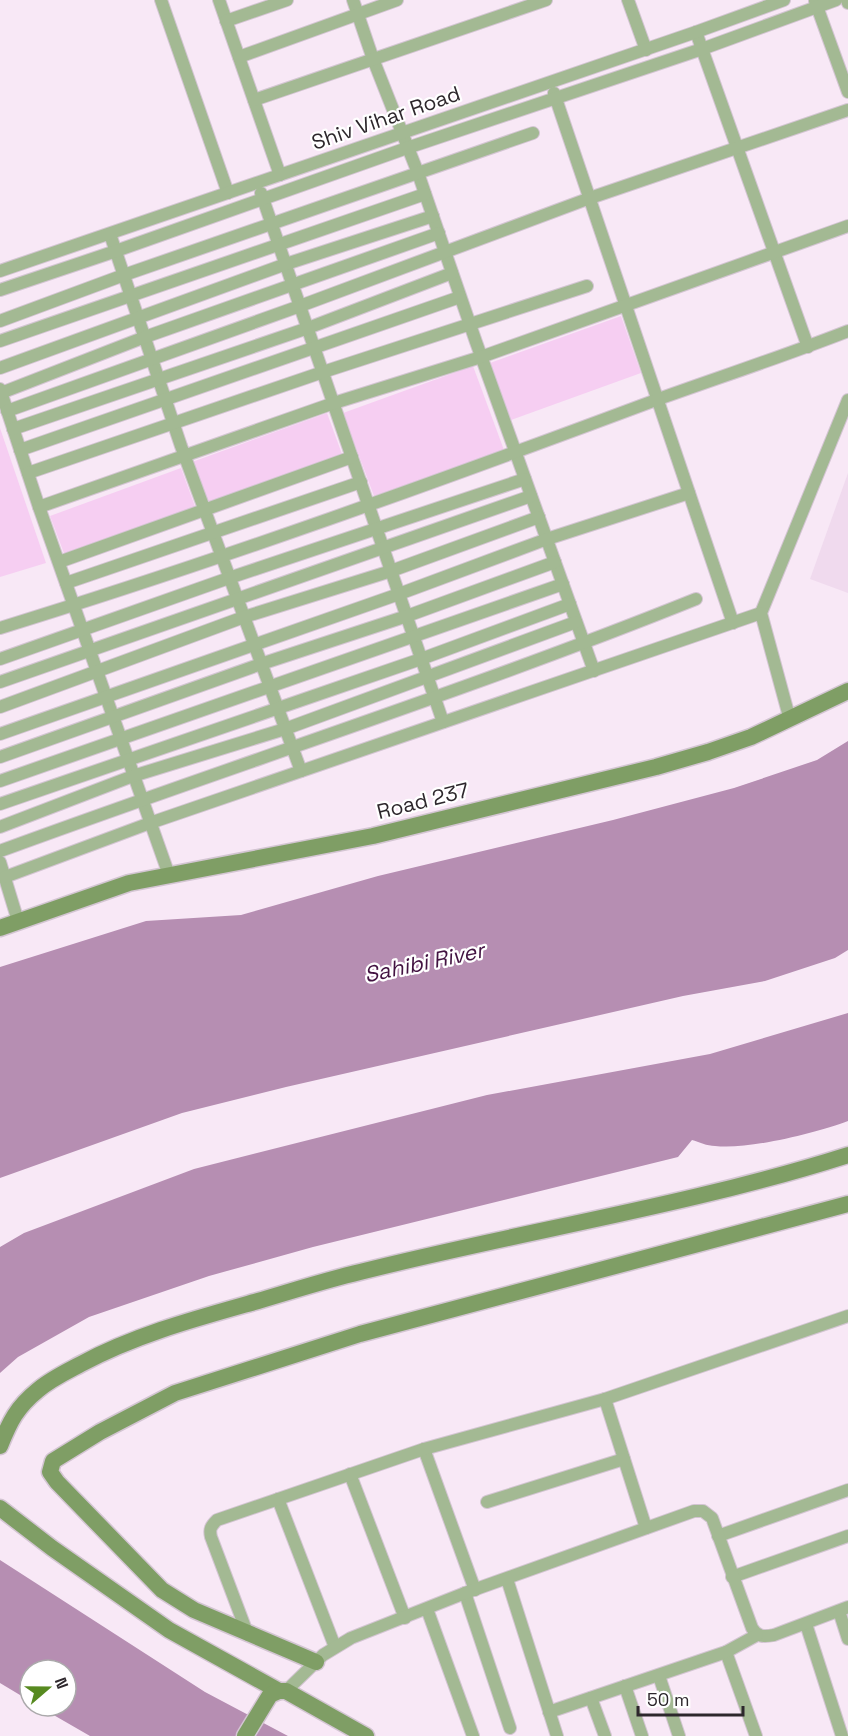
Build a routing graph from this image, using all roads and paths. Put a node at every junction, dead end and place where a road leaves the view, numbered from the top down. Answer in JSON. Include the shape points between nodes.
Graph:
{"nodes":[{"id":1,"x":161,"y":0,"type":"edge"},
{"id":2,"x":219,"y":0,"type":"edge"},
{"id":3,"x":287,"y":0,"type":"edge"},
{"id":4,"x":353,"y":0,"type":"edge"},
{"id":5,"x":397,"y":0,"type":"edge"},
{"id":6,"x":546,"y":0,"type":"edge"},
{"id":7,"x":628,"y":0,"type":"edge"},
{"id":8,"x":784,"y":0,"type":"edge"},
{"id":9,"x":836,"y":0,"type":"edge"},
{"id":10,"x":816,"y":3,"type":"edge"},
{"id":11,"x":358,"y":14,"type":"junction"},
{"id":12,"x":226,"y":21,"type":"junction"},
{"id":13,"x":696,"y":32,"type":"junction"},
{"id":14,"x":702,"y":49,"type":"junction"},
{"id":15,"x":646,"y":50,"type":"junction"},
{"id":16,"x":239,"y":57,"type":"junction"},
{"id":17,"x":374,"y":59,"type":"junction"},
{"id":18,"x":551,"y":82,"type":"junction"},
{"id":19,"x":848,"y":92,"type":"edge"},
{"id":20,"x":556,"y":99,"type":"junction"},
{"id":21,"x":254,"y":100,"type":"junction"},
{"id":22,"x":848,"y":110,"type":"edge"},
{"id":23,"x":401,"y":132,"type":"junction"},
{"id":24,"x":533,"y":133,"type":"dead end"},
{"id":25,"x":737,"y":147,"type":"junction"},
{"id":26,"x":408,"y":148,"type":"junction"},
{"id":27,"x":418,"y":173,"type":"junction"},
{"id":28,"x":280,"y":175,"type":"junction"},
{"id":29,"x":257,"y":183,"type":"junction"},
{"id":30,"x":228,"y":193,"type":"junction"},
{"id":31,"x":425,"y":194,"type":"junction"},
{"id":32,"x":262,"y":198,"type":"junction"},
{"id":33,"x":590,"y":198,"type":"junction"},
{"id":34,"x":433,"y":216,"type":"junction"},
{"id":35,"x":271,"y":224,"type":"junction"},
{"id":36,"x":848,"y":226,"type":"edge"},
{"id":37,"x":439,"y":233,"type":"junction"},
{"id":38,"x":110,"y":234,"type":"junction"},
{"id":39,"x":279,"y":244,"type":"junction"},
{"id":40,"x":116,"y":251,"type":"junction"},
{"id":41,"x":445,"y":251,"type":"junction"},
{"id":42,"x":775,"y":252,"type":"junction"},
{"id":43,"x":286,"y":264,"type":"junction"},
{"id":44,"x":0,"y":271,"type":"edge"},
{"id":45,"x":452,"y":273,"type":"junction"},
{"id":46,"x":124,"y":275,"type":"junction"},
{"id":47,"x":293,"y":286,"type":"junction"},
{"id":48,"x":587,"y":286,"type":"dead end"},
{"id":49,"x":0,"y":290,"type":"edge"},
{"id":50,"x":131,"y":297,"type":"junction"},
{"id":51,"x":460,"y":297,"type":"junction"},
{"id":52,"x":626,"y":304,"type":"junction"},
{"id":53,"x":300,"y":306,"type":"junction"},
{"id":54,"x":138,"y":317,"type":"junction"},
{"id":55,"x":0,"y":321,"type":"edge"},
{"id":56,"x":470,"y":325,"type":"junction"},
{"id":57,"x":308,"y":328,"type":"junction"},
{"id":58,"x":848,"y":332,"type":"edge"},
{"id":59,"x":145,"y":338,"type":"junction"},
{"id":60,"x":0,"y":341,"type":"edge"},
{"id":61,"x":314,"y":347,"type":"junction"},
{"id":62,"x":808,"y":347,"type":"junction"},
{"id":63,"x":481,"y":357,"type":"junction"},
{"id":64,"x":152,"y":358,"type":"junction"},
{"id":65,"x":0,"y":368,"type":"edge"},
{"id":66,"x":323,"y":372,"type":"junction"},
{"id":67,"x":158,"y":378,"type":"junction"},
{"id":68,"x":1,"y":391,"type":"edge"},
{"id":69,"x":165,"y":399,"type":"junction"},
{"id":70,"x":658,"y":400,"type":"junction"},
{"id":71,"x":848,"y":400,"type":"edge"},
{"id":72,"x":334,"y":403,"type":"junction"},
{"id":73,"x":7,"y":411,"type":"junction"},
{"id":74,"x":173,"y":424,"type":"junction"},
{"id":75,"x":13,"y":429,"type":"junction"},
{"id":76,"x":20,"y":450,"type":"junction"},
{"id":77,"x":516,"y":453,"type":"junction"},
{"id":78,"x":184,"y":455,"type":"junction"},
{"id":79,"x":352,"y":457,"type":"junction"},
{"id":80,"x":28,"y":473,"type":"junction"},
{"id":81,"x":525,"y":479,"type":"junction"},
{"id":82,"x":361,"y":482,"type":"junction"},
{"id":83,"x":689,"y":493,"type":"junction"},
{"id":84,"x":531,"y":496,"type":"junction"},
{"id":85,"x":368,"y":504,"type":"junction"},
{"id":86,"x":39,"y":507,"type":"junction"},
{"id":87,"x":204,"y":510,"type":"junction"},
{"id":88,"x":539,"y":517,"type":"junction"},
{"id":89,"x":376,"y":528,"type":"junction"},
{"id":90,"x":212,"y":531,"type":"junction"},
{"id":91,"x":547,"y":539,"type":"junction"},
{"id":92,"x":383,"y":548,"type":"junction"},
{"id":93,"x":222,"y":557,"type":"junction"},
{"id":94,"x":58,"y":562,"type":"junction"},
{"id":95,"x":555,"y":562,"type":"junction"},
{"id":96,"x":391,"y":571,"type":"junction"},
{"id":97,"x":229,"y":578,"type":"junction"},
{"id":98,"x":66,"y":583,"type":"junction"},
{"id":99,"x":562,"y":584,"type":"junction"},
{"id":100,"x":399,"y":594,"type":"junction"},
{"id":101,"x":237,"y":598,"type":"junction"},
{"id":102,"x":696,"y":599,"type":"dead end"},
{"id":103,"x":570,"y":604,"type":"junction"},
{"id":104,"x":74,"y":605,"type":"junction"},
{"id":105,"x":761,"y":613,"type":"junction"},
{"id":106,"x":406,"y":616,"type":"junction"},
{"id":107,"x":244,"y":617,"type":"junction"},
{"id":108,"x":576,"y":622,"type":"junction"},
{"id":109,"x":733,"y":623,"type":"junction"},
{"id":110,"x":0,"y":628,"type":"edge"},
{"id":111,"x":82,"y":631,"type":"junction"},
{"id":112,"x":414,"y":637,"type":"junction"},
{"id":113,"x":584,"y":644,"type":"junction"},
{"id":114,"x":254,"y":645,"type":"junction"},
{"id":115,"x":89,"y":650,"type":"junction"},
{"id":116,"x":0,"y":659,"type":"edge"},
{"id":117,"x":421,"y":659,"type":"junction"},
{"id":118,"x":261,"y":664,"type":"junction"},
{"id":119,"x":594,"y":671,"type":"junction"},
{"id":120,"x":97,"y":672,"type":"junction"},
{"id":121,"x":428,"y":677,"type":"junction"},
{"id":122,"x":0,"y":682,"type":"edge"},
{"id":123,"x":269,"y":687,"type":"junction"},
{"id":124,"x":848,"y":692,"type":"edge"},
{"id":125,"x":434,"y":697,"type":"junction"},
{"id":126,"x":106,"y":698,"type":"junction"},
{"id":127,"x":0,"y":707,"type":"edge"},
{"id":128,"x":277,"y":708,"type":"junction"},
{"id":129,"x":113,"y":718,"type":"junction"},
{"id":130,"x":790,"y":720,"type":"junction"},
{"id":131,"x":443,"y":722,"type":"junction"},
{"id":132,"x":285,"y":729,"type":"junction"},
{"id":133,"x":0,"y":734,"type":"edge"},
{"id":134,"x":120,"y":739,"type":"junction"},
{"id":135,"x":291,"y":747,"type":"junction"},
{"id":136,"x":0,"y":757,"type":"edge"},
{"id":137,"x":128,"y":759,"type":"junction"},
{"id":138,"x":301,"y":771,"type":"junction"},
{"id":139,"x":133,"y":776,"type":"junction"},
{"id":140,"x":0,"y":781,"type":"edge"},
{"id":141,"x":142,"y":799,"type":"junction"},
{"id":142,"x":0,"y":804,"type":"edge"},
{"id":143,"x":150,"y":824,"type":"junction"},
{"id":144,"x":0,"y":827,"type":"edge"},
{"id":145,"x":0,"y":851,"type":"edge"},
{"id":146,"x":0,"y":862,"type":"edge"},
{"id":147,"x":169,"y":875,"type":"junction"},
{"id":148,"x":5,"y":876,"type":"junction"},
{"id":149,"x":18,"y":921,"type":"junction"},
{"id":150,"x":0,"y":928,"type":"edge"},
{"id":151,"x":848,"y":1155,"type":"edge"},
{"id":152,"x":848,"y":1204,"type":"edge"},
{"id":153,"x":848,"y":1316,"type":"edge"},
{"id":154,"x":605,"y":1399,"type":"junction"},
{"id":155,"x":0,"y":1446,"type":"edge"},
{"id":156,"x":424,"y":1449,"type":"junction"},
{"id":157,"x":624,"y":1459,"type":"junction"},
{"id":158,"x":350,"y":1474,"type":"junction"},
{"id":159,"x":848,"y":1490,"type":"edge"},
{"id":160,"x":278,"y":1499,"type":"junction"},
{"id":161,"x":487,"y":1502,"type":"dead end"},
{"id":162,"x":0,"y":1508,"type":"edge"},
{"id":163,"x":646,"y":1528,"type":"junction"},
{"id":164,"x":718,"y":1536,"type":"junction"},
{"id":165,"x":848,"y":1536,"type":"edge"},
{"id":166,"x":732,"y":1577,"type":"junction"},
{"id":167,"x":507,"y":1579,"type":"junction"},
{"id":168,"x":470,"y":1592,"type":"junction"},
{"id":169,"x":427,"y":1609,"type":"junction"},
{"id":170,"x":844,"y":1609,"type":"edge"},
{"id":171,"x":405,"y":1618,"type":"junction"},
{"id":172,"x":806,"y":1624,"type":"junction"},
{"id":173,"x":248,"y":1635,"type":"junction"},
{"id":174,"x":757,"y":1635,"type":"junction"},
{"id":175,"x":848,"y":1639,"type":"edge"},
{"id":176,"x":335,"y":1647,"type":"junction"},
{"id":177,"x":726,"y":1652,"type":"junction"},
{"id":178,"x":316,"y":1662,"type":"junction"},
{"id":179,"x":659,"y":1676,"type":"junction"},
{"id":180,"x":625,"y":1686,"type":"junction"},
{"id":181,"x":277,"y":1694,"type":"junction"},
{"id":182,"x":591,"y":1698,"type":"junction"},
{"id":183,"x":549,"y":1712,"type":"junction"},
{"id":184,"x":510,"y":1728,"type":"dead end"},
{"id":185,"x":245,"y":1736,"type":"edge"},
{"id":186,"x":366,"y":1736,"type":"edge"},
{"id":187,"x":472,"y":1736,"type":"edge"},
{"id":188,"x":557,"y":1736,"type":"edge"},
{"id":189,"x":605,"y":1736,"type":"edge"},
{"id":190,"x":642,"y":1736,"type":"edge"},
{"id":191,"x":679,"y":1736,"type":"edge"},
{"id":192,"x":756,"y":1736,"type":"edge"},
{"id":193,"x":842,"y":1736,"type":"edge"}],
"edges":[{"from":1,"to":30,"type":"street"},
{"from":2,"to":12,"type":"street"},
{"from":3,"to":12,"type":"street"},
{"from":4,"to":11,"type":"street"},
{"from":5,"to":11,"type":"street"},
{"from":6,"to":17,"type":"street"},
{"from":7,"to":15,"type":"street"},
{"from":8,"to":13,"type":"street","name":"Shiv Vihar Road"},
{"from":9,"to":10,"type":"street"},
{"from":10,"to":14,"type":"street"},
{"from":10,"to":19,"type":"street"},
{"from":11,"to":16,"type":"street"},
{"from":11,"to":17,"type":"street"},
{"from":12,"to":16,"type":"street"},
{"from":13,"to":14,"type":"street"},
{"from":13,"to":15,"type":"street","name":"Shiv Vihar Road"},
{"from":14,"to":20,"type":"street"},
{"from":14,"to":25,"type":"street"},
{"from":15,"to":18,"type":"street","name":"Shiv Vihar Road"},
{"from":16,"to":21,"type":"street"},
{"from":17,"to":21,"type":"street"},
{"from":17,"to":23,"type":"street"},
{"from":18,"to":20,"type":"street"},
{"from":18,"to":23,"type":"street","name":"Shiv Vihar Road"},
{"from":20,"to":26,"type":"street"},
{"from":20,"to":33,"type":"street"},
{"from":21,"to":28,"type":"street"},
{"from":22,"to":25,"type":"street"},
{"from":23,"to":26,"type":"street"},
{"from":23,"to":28,"type":"street","name":"Shiv Vihar Road"},
{"from":24,"to":27,"type":"street"},
{"from":25,"to":33,"type":"street"},
{"from":25,"to":42,"type":"street"},
{"from":26,"to":27,"type":"street"},
{"from":26,"to":32,"type":"street"},
{"from":27,"to":31,"type":"street"},
{"from":27,"to":35,"type":"street"},
{"from":28,"to":29,"type":"street","name":"Shiv Vihar Road"},
{"from":29,"to":30,"type":"street","name":"Shiv Vihar Road"},
{"from":29,"to":32,"type":"street"},
{"from":30,"to":38,"type":"street","name":"Shiv Vihar Road"},
{"from":31,"to":34,"type":"street"},
{"from":31,"to":39,"type":"street"},
{"from":32,"to":35,"type":"street"},
{"from":32,"to":40,"type":"street"},
{"from":33,"to":41,"type":"street"},
{"from":33,"to":52,"type":"street"},
{"from":34,"to":37,"type":"street"},
{"from":34,"to":43,"type":"street"},
{"from":35,"to":39,"type":"street"},
{"from":35,"to":46,"type":"street"},
{"from":36,"to":42,"type":"street"},
{"from":37,"to":41,"type":"street"},
{"from":37,"to":47,"type":"street"},
{"from":38,"to":40,"type":"street"},
{"from":38,"to":44,"type":"street","name":"Shiv Vihar Road"},
{"from":39,"to":43,"type":"street"},
{"from":39,"to":50,"type":"street"},
{"from":40,"to":46,"type":"street"},
{"from":40,"to":49,"type":"street"},
{"from":41,"to":45,"type":"street"},
{"from":41,"to":53,"type":"street"},
{"from":42,"to":52,"type":"street"},
{"from":42,"to":62,"type":"street"},
{"from":43,"to":47,"type":"street"},
{"from":43,"to":54,"type":"street"},
{"from":45,"to":51,"type":"street"},
{"from":45,"to":57,"type":"street"},
{"from":46,"to":50,"type":"street"},
{"from":46,"to":55,"type":"street"},
{"from":47,"to":53,"type":"street"},
{"from":47,"to":59,"type":"street"},
{"from":48,"to":56,"type":"street"},
{"from":50,"to":54,"type":"street"},
{"from":50,"to":60,"type":"street"},
{"from":51,"to":56,"type":"street"},
{"from":51,"to":61,"type":"street"},
{"from":52,"to":63,"type":"street"},
{"from":52,"to":70,"type":"street"},
{"from":53,"to":57,"type":"street"},
{"from":53,"to":64,"type":"street"},
{"from":54,"to":59,"type":"street"},
{"from":54,"to":65,"type":"street"},
{"from":56,"to":63,"type":"street"},
{"from":56,"to":66,"type":"street"},
{"from":57,"to":61,"type":"street"},
{"from":57,"to":67,"type":"street"},
{"from":58,"to":62,"type":"street"},
{"from":59,"to":64,"type":"street"},
{"from":59,"to":68,"type":"street"},
{"from":61,"to":66,"type":"street"},
{"from":61,"to":69,"type":"street"},
{"from":62,"to":70,"type":"street"},
{"from":63,"to":72,"type":"street"},
{"from":63,"to":77,"type":"street"},
{"from":64,"to":67,"type":"street"},
{"from":64,"to":73,"type":"street"},
{"from":66,"to":72,"type":"street"},
{"from":66,"to":74,"type":"street"},
{"from":67,"to":69,"type":"street"},
{"from":67,"to":75,"type":"street"},
{"from":68,"to":73,"type":"street"},
{"from":69,"to":74,"type":"street"},
{"from":69,"to":76,"type":"street"},
{"from":70,"to":77,"type":"street"},
{"from":70,"to":83,"type":"street"},
{"from":71,"to":105,"type":"street"},
{"from":72,"to":78,"type":"street"},
{"from":72,"to":79,"type":"street"},
{"from":73,"to":75,"type":"street"},
{"from":74,"to":78,"type":"street"},
{"from":74,"to":80,"type":"street"},
{"from":75,"to":76,"type":"street"},
{"from":76,"to":80,"type":"street"},
{"from":77,"to":81,"type":"street"},
{"from":77,"to":85,"type":"street"},
{"from":78,"to":86,"type":"street"},
{"from":78,"to":87,"type":"street"},
{"from":79,"to":82,"type":"street"},
{"from":79,"to":87,"type":"street"},
{"from":80,"to":86,"type":"street"},
{"from":81,"to":84,"type":"street"},
{"from":81,"to":89,"type":"street"},
{"from":82,"to":85,"type":"street"},
{"from":82,"to":90,"type":"street"},
{"from":83,"to":91,"type":"street"},
{"from":83,"to":109,"type":"street"},
{"from":84,"to":88,"type":"street"},
{"from":84,"to":92,"type":"street"},
{"from":85,"to":89,"type":"street"},
{"from":85,"to":93,"type":"street"},
{"from":86,"to":94,"type":"street"},
{"from":87,"to":90,"type":"street"},
{"from":87,"to":94,"type":"street"},
{"from":88,"to":91,"type":"street"},
{"from":88,"to":96,"type":"street"},
{"from":89,"to":92,"type":"street"},
{"from":89,"to":97,"type":"street"},
{"from":90,"to":93,"type":"street"},
{"from":90,"to":98,"type":"street"},
{"from":91,"to":95,"type":"street"},
{"from":91,"to":100,"type":"street"},
{"from":92,"to":96,"type":"street"},
{"from":92,"to":101,"type":"street"},
{"from":93,"to":97,"type":"street"},
{"from":93,"to":104,"type":"street"},
{"from":94,"to":98,"type":"street"},
{"from":95,"to":99,"type":"street"},
{"from":95,"to":106,"type":"street"},
{"from":96,"to":100,"type":"street"},
{"from":96,"to":107,"type":"street"},
{"from":97,"to":101,"type":"street"},
{"from":97,"to":111,"type":"street"},
{"from":98,"to":104,"type":"street"},
{"from":99,"to":103,"type":"street"},
{"from":99,"to":112,"type":"street"},
{"from":100,"to":106,"type":"street"},
{"from":100,"to":114,"type":"street"},
{"from":101,"to":107,"type":"street"},
{"from":101,"to":115,"type":"street"},
{"from":102,"to":113,"type":"street"},
{"from":103,"to":108,"type":"street"},
{"from":103,"to":117,"type":"street"},
{"from":104,"to":110,"type":"street"},
{"from":104,"to":111,"type":"street"},
{"from":105,"to":109,"type":"street"},
{"from":105,"to":130,"type":"street"},
{"from":106,"to":112,"type":"street"},
{"from":106,"to":118,"type":"street"},
{"from":107,"to":114,"type":"street"},
{"from":107,"to":120,"type":"street"},
{"from":108,"to":113,"type":"street"},
{"from":108,"to":121,"type":"street"},
{"from":109,"to":119,"type":"street"},
{"from":111,"to":115,"type":"street"},
{"from":111,"to":116,"type":"street"},
{"from":112,"to":117,"type":"street"},
{"from":112,"to":123,"type":"street"},
{"from":113,"to":119,"type":"street"},
{"from":113,"to":125,"type":"street"},
{"from":114,"to":118,"type":"street"},
{"from":114,"to":126,"type":"street"},
{"from":115,"to":120,"type":"street"},
{"from":115,"to":122,"type":"street"},
{"from":117,"to":121,"type":"street"},
{"from":117,"to":128,"type":"street"},
{"from":118,"to":123,"type":"street"},
{"from":118,"to":129,"type":"street"},
{"from":119,"to":131,"type":"street"},
{"from":120,"to":126,"type":"street"},
{"from":120,"to":127,"type":"street"},
{"from":121,"to":125,"type":"street"},
{"from":121,"to":132,"type":"street"},
{"from":123,"to":128,"type":"street"},
{"from":123,"to":134,"type":"street"},
{"from":124,"to":130,"type":"street","name":"Road 237"},
{"from":125,"to":131,"type":"street"},
{"from":125,"to":135,"type":"street"},
{"from":126,"to":129,"type":"street"},
{"from":126,"to":133,"type":"street"},
{"from":128,"to":132,"type":"street"},
{"from":128,"to":137,"type":"street"},
{"from":129,"to":134,"type":"street"},
{"from":129,"to":136,"type":"street"},
{"from":130,"to":147,"type":"street","name":"Road 237","via":[[708,752],[645,770],[373,836]]},
{"from":131,"to":138,"type":"street"},
{"from":132,"to":135,"type":"street"},
{"from":132,"to":139,"type":"street"},
{"from":134,"to":137,"type":"street"},
{"from":134,"to":140,"type":"street"},
{"from":135,"to":138,"type":"street"},
{"from":135,"to":141,"type":"street"},
{"from":137,"to":139,"type":"street"},
{"from":137,"to":142,"type":"street"},
{"from":138,"to":143,"type":"street"},
{"from":139,"to":141,"type":"street"},
{"from":139,"to":144,"type":"street"},
{"from":141,"to":143,"type":"street"},
{"from":141,"to":145,"type":"street"},
{"from":143,"to":147,"type":"street"},
{"from":143,"to":148,"type":"street"},
{"from":146,"to":148,"type":"street"},
{"from":147,"to":149,"type":"street","name":"Road 237","via":[[129,883]]},
{"from":148,"to":149,"type":"street"},
{"from":149,"to":150,"type":"street","name":"Road 237"},
{"from":151,"to":155,"type":"street","via":[[673,1203],[361,1272],[139,1337],[112,1347],[40,1388],[12,1417]]},
{"from":152,"to":173,"type":"street","via":[[360,1334],[175,1393],[53,1461],[50,1472],[57,1482],[162,1590]]},
{"from":153,"to":154,"type":"street"},
{"from":154,"to":156,"type":"street"},
{"from":154,"to":157,"type":"street"},
{"from":156,"to":158,"type":"street"},
{"from":156,"to":168,"type":"street"},
{"from":157,"to":161,"type":"street"},
{"from":157,"to":163,"type":"street"},
{"from":158,"to":160,"type":"street"},
{"from":158,"to":171,"type":"street"},
{"from":159,"to":164,"type":"street"},
{"from":160,"to":173,"type":"street","via":[[217,1520],[209,1530]]},
{"from":160,"to":176,"type":"street"},
{"from":162,"to":181,"type":"street","via":[[169,1630]]},
{"from":163,"to":164,"type":"street","via":[[700,1510],[710,1515]]},
{"from":163,"to":167,"type":"street"},
{"from":164,"to":166,"type":"street"},
{"from":165,"to":166,"type":"street"},
{"from":166,"to":174,"type":"street"},
{"from":167,"to":168,"type":"street"},
{"from":167,"to":183,"type":"street"},
{"from":168,"to":169,"type":"street"},
{"from":168,"to":184,"type":"street"},
{"from":169,"to":171,"type":"street"},
{"from":169,"to":187,"type":"street"},
{"from":170,"to":172,"type":"street"},
{"from":170,"to":175,"type":"street"},
{"from":171,"to":176,"type":"street"},
{"from":172,"to":174,"type":"street","via":[[774,1635]]},
{"from":172,"to":193,"type":"street"},
{"from":173,"to":178,"type":"street"},
{"from":174,"to":177,"type":"street"},
{"from":176,"to":178,"type":"street"},
{"from":177,"to":179,"type":"street"},
{"from":177,"to":192,"type":"street"},
{"from":178,"to":181,"type":"street"},
{"from":179,"to":180,"type":"street"},
{"from":179,"to":191,"type":"street"},
{"from":180,"to":182,"type":"street"},
{"from":180,"to":190,"type":"street"},
{"from":181,"to":185,"type":"street"},
{"from":181,"to":186,"type":"street"},
{"from":182,"to":183,"type":"street"},
{"from":182,"to":189,"type":"street"},
{"from":183,"to":188,"type":"street"}]}
